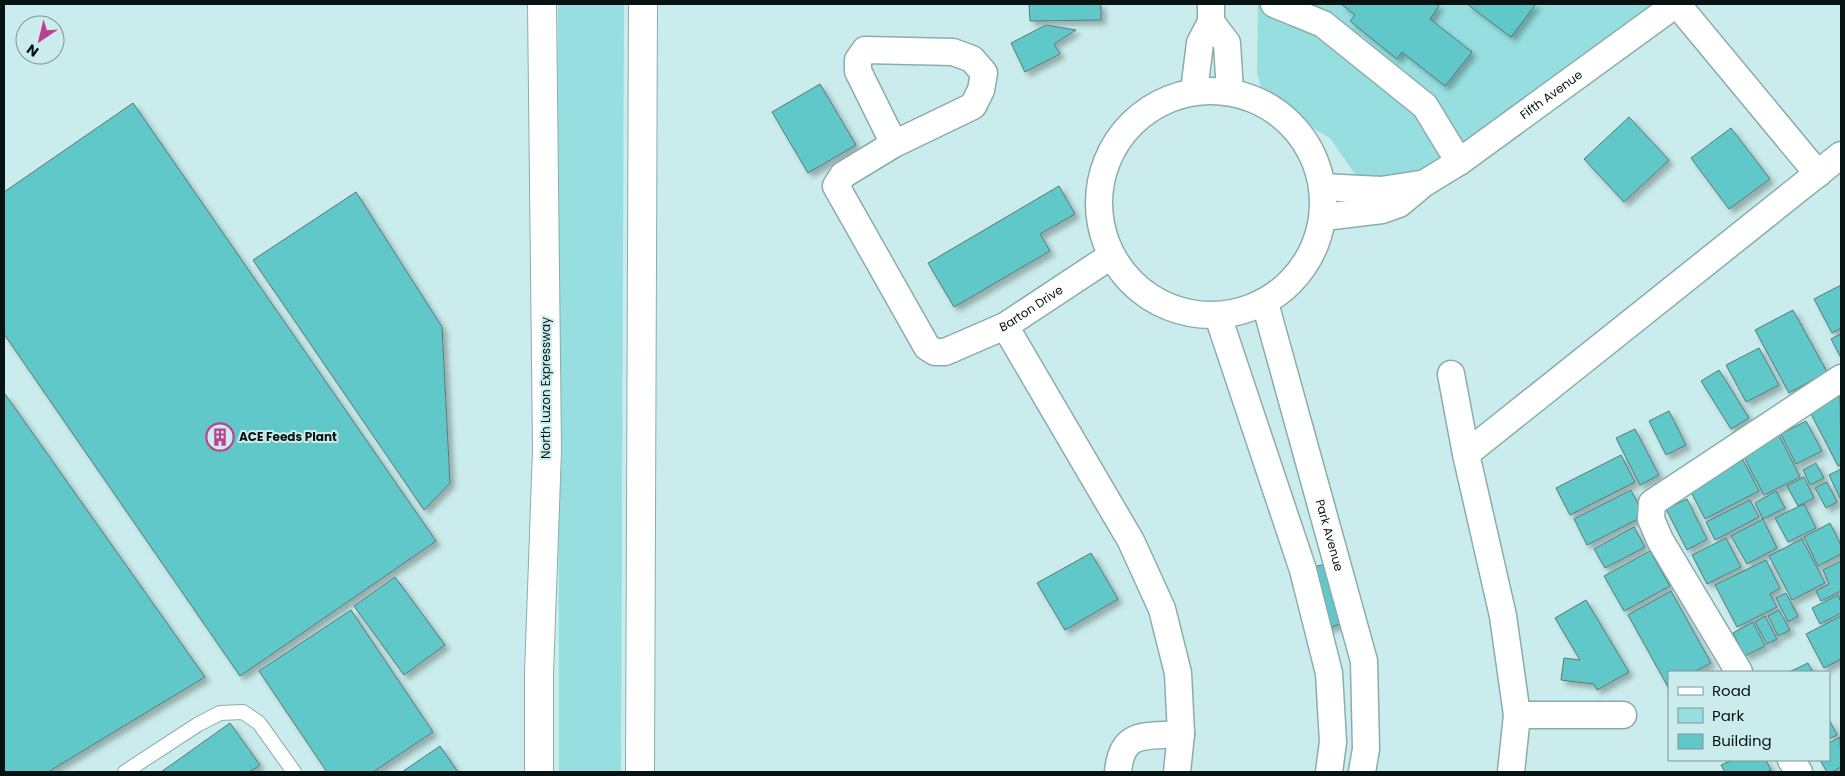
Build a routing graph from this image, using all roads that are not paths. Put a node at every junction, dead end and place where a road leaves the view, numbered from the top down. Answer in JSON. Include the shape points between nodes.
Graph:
{"nodes":[{"id":1,"x":542,"y":4,"type":"edge"},
{"id":2,"x":643,"y":4,"type":"edge"},
{"id":3,"x":1274,"y":4,"type":"edge"},
{"id":4,"x":1676,"y":4,"type":"edge"},
{"id":5,"x":1211,"y":13,"type":"edge"},
{"id":6,"x":1194,"y":91,"type":"junction"},
{"id":7,"x":1230,"y":92,"type":"junction"},
{"id":8,"x":894,"y":144,"type":"junction"},
{"id":9,"x":1841,"y":155,"type":"edge"},
{"id":10,"x":1459,"y":162,"type":"junction"},
{"id":11,"x":1818,"y":174,"type":"junction"},
{"id":12,"x":1423,"y":184,"type":"junction"},
{"id":13,"x":1322,"y":186,"type":"junction"},
{"id":14,"x":1324,"y":217,"type":"junction"},
{"id":15,"x":1111,"y":256,"type":"junction"},
{"id":16,"x":1265,"y":303,"type":"junction"},
{"id":17,"x":1218,"y":316,"type":"junction"},
{"id":18,"x":1005,"y":326,"type":"junction"},
{"id":19,"x":1451,"y":374,"type":"dead end"},
{"id":20,"x":1841,"y":378,"type":"edge"},
{"id":21,"x":1466,"y":454,"type":"junction"},
{"id":22,"x":1322,"y":508,"type":"junction"},
{"id":23,"x":1286,"y":521,"type":"junction"},
{"id":24,"x":1364,"y":661,"type":"junction"},
{"id":25,"x":1738,"y":671,"type":"edge"},
{"id":26,"x":1329,"y":673,"type":"junction"},
{"id":27,"x":1623,"y":715,"type":"dead end"},
{"id":28,"x":1517,"y":716,"type":"junction"},
{"id":29,"x":1181,"y":734,"type":"junction"},
{"id":30,"x":1792,"y":761,"type":"edge"},
{"id":31,"x":125,"y":772,"type":"edge"},
{"id":32,"x":294,"y":772,"type":"edge"},
{"id":33,"x":539,"y":772,"type":"edge"},
{"id":34,"x":640,"y":772,"type":"edge"},
{"id":35,"x":1118,"y":772,"type":"edge"},
{"id":36,"x":1178,"y":772,"type":"edge"},
{"id":37,"x":1329,"y":772,"type":"edge"},
{"id":38,"x":1362,"y":772,"type":"edge"},
{"id":39,"x":1511,"y":772,"type":"edge"},
{"id":40,"x":1799,"y":772,"type":"edge"}],
"edges":[{"from":1,"to":33,"type":"highway","name":"North Luzon Expressway","via":[[547,450]]},
{"from":2,"to":34,"type":"highway"},
{"from":3,"to":10,"type":"street","via":[[1323,24],[1425,106]]},
{"from":4,"to":10,"type":"street","name":"Fifth Avenue"},
{"from":4,"to":11,"type":"street"},
{"from":5,"to":6,"type":"street","via":[[1200,43]]},
{"from":5,"to":7,"type":"street","via":[[1227,43]]},
{"from":6,"to":7,"type":"street"},
{"from":6,"to":15,"type":"street","via":[[1149,108],[1124,130],[1106,159],[1098,191],[1100,224]]},
{"from":7,"to":13,"type":"street","via":[[1247,96],[1280,114],[1305,140],[1320,173]]},
{"from":8,"to":8,"type":"street","via":[[973,106],[981,90],[984,73],[972,59],[953,52],[865,50],[858,60],[858,71]]},
{"from":8,"to":18,"type":"street","name":"Barton Drive","via":[[843,175],[836,186],[927,347],[935,352],[945,352]]},
{"from":9,"to":11,"type":"street"},
{"from":10,"to":12,"type":"street","name":"Fifth Avenue"},
{"from":11,"to":21,"type":"street"},
{"from":12,"to":13,"type":"street","name":"Fifth Avenue","via":[[1381,190]]},
{"from":12,"to":14,"type":"street","name":"Fifth Avenue","via":[[1399,204],[1382,210]]},
{"from":13,"to":14,"type":"street"},
{"from":14,"to":16,"type":"street","via":[[1316,246],[1295,279]]},
{"from":15,"to":17,"type":"street","via":[[1130,281],[1156,301],[1186,313]]},
{"from":15,"to":18,"type":"street","name":"Barton Drive"},
{"from":16,"to":17,"type":"street","via":[[1242,312]]},
{"from":16,"to":22,"type":"street","name":"Park Avenue"},
{"from":17,"to":23,"type":"street"},
{"from":18,"to":29,"type":"street","via":[[1131,541],[1162,610],[1178,673]]},
{"from":19,"to":21,"type":"street"},
{"from":20,"to":25,"type":"street","via":[[1652,503],[1651,519],[1660,540]]},
{"from":21,"to":28,"type":"street","via":[[1503,616]]},
{"from":22,"to":23,"type":"street"},
{"from":22,"to":24,"type":"street","name":"Park Avenue"},
{"from":23,"to":26,"type":"street","via":[[1303,570]]},
{"from":24,"to":26,"type":"street"},
{"from":24,"to":38,"type":"street","name":"Park Avenue","via":[[1366,749]]},
{"from":26,"to":37,"type":"street","via":[[1334,742]]},
{"from":27,"to":28,"type":"street"},
{"from":28,"to":39,"type":"street"},
{"from":29,"to":35,"type":"street","via":[[1134,738],[1124,747]]},
{"from":29,"to":36,"type":"street"},
{"from":30,"to":40,"type":"street"},
{"from":31,"to":32,"type":"lane","via":[[220,713],[243,712],[259,723]]}]}
